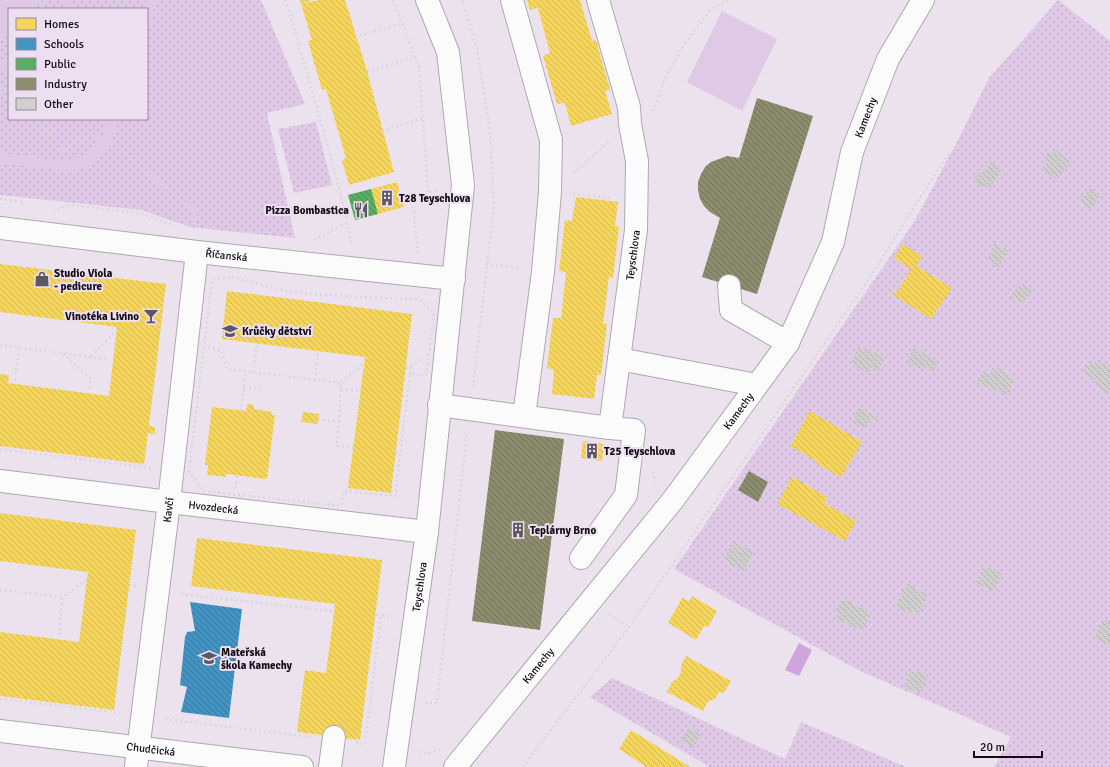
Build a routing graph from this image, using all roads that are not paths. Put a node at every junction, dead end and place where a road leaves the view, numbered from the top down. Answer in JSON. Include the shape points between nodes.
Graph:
{"nodes":[{"id":1,"x":427,"y":0,"type":"edge"},
{"id":2,"x":512,"y":0,"type":"edge"},
{"id":3,"x":598,"y":0,"type":"edge"},
{"id":4,"x":923,"y":0,"type":"edge"},
{"id":5,"x":0,"y":228,"type":"edge"},
{"id":6,"x":197,"y":252,"type":"junction"},
{"id":7,"x":454,"y":279,"type":"junction"},
{"id":8,"x":730,"y":286,"type":"dead end"},
{"id":9,"x":788,"y":343,"type":"junction"},
{"id":10,"x":619,"y":359,"type":"junction"},
{"id":11,"x":758,"y":385,"type":"junction"},
{"id":12,"x":439,"y":405,"type":"junction"},
{"id":13,"x":524,"y":416,"type":"junction"},
{"id":14,"x":610,"y":428,"type":"junction"},
{"id":15,"x":0,"y":481,"type":"edge"},
{"id":16,"x":169,"y":502,"type":"junction"},
{"id":17,"x":427,"y":532,"type":"junction"},
{"id":18,"x":581,"y":558,"type":"dead end"},
{"id":19,"x":0,"y":731,"type":"edge"},
{"id":20,"x":334,"y":738,"type":"road end"},
{"id":21,"x":137,"y":758,"type":"edge"},
{"id":22,"x":302,"y":767,"type":"edge"},
{"id":23,"x":330,"y":767,"type":"edge"},
{"id":24,"x":394,"y":767,"type":"edge"},
{"id":25,"x":455,"y":767,"type":"edge"}],
"edges":[{"from":1,"to":7,"type":"street","name":"Teyschlova","via":[[448,52],[463,185]]},
{"from":2,"to":13,"type":"street","via":[[551,140],[550,192],[543,272]]},
{"from":3,"to":10,"type":"street","name":"Teyschlova","via":[[630,107],[630,124],[637,161],[636,230]]},
{"from":4,"to":9,"type":"street","name":"Kamechy","via":[[888,59],[852,152],[834,242]]},
{"from":5,"to":6,"type":"street","name":"Říčanská"},
{"from":6,"to":7,"type":"street","name":"Říčanská"},
{"from":6,"to":16,"type":"street","name":"Kavčí"},
{"from":7,"to":12,"type":"street","name":"Teyschlova"},
{"from":8,"to":9,"type":"street","via":[[731,310]]},
{"from":9,"to":11,"type":"street","name":"Kamechy"},
{"from":10,"to":11,"type":"street"},
{"from":10,"to":14,"type":"street","name":"Teyschlova"},
{"from":11,"to":25,"type":"street","name":"Kamechy","via":[[673,500]]},
{"from":12,"to":13,"type":"street"},
{"from":12,"to":17,"type":"street","name":"Teyschlova"},
{"from":13,"to":14,"type":"street"},
{"from":14,"to":18,"type":"street","via":[[634,430],[626,495]]},
{"from":15,"to":16,"type":"street","name":"Hvozdecká"},
{"from":16,"to":17,"type":"street","name":"Hvozdecká"},
{"from":16,"to":21,"type":"street","name":"Kavčí"},
{"from":17,"to":24,"type":"street","name":"Teyschlova"},
{"from":19,"to":21,"type":"street","name":"Chudčická"},
{"from":20,"to":23,"type":"street"},
{"from":21,"to":22,"type":"street","name":"Chudčická"}]}
